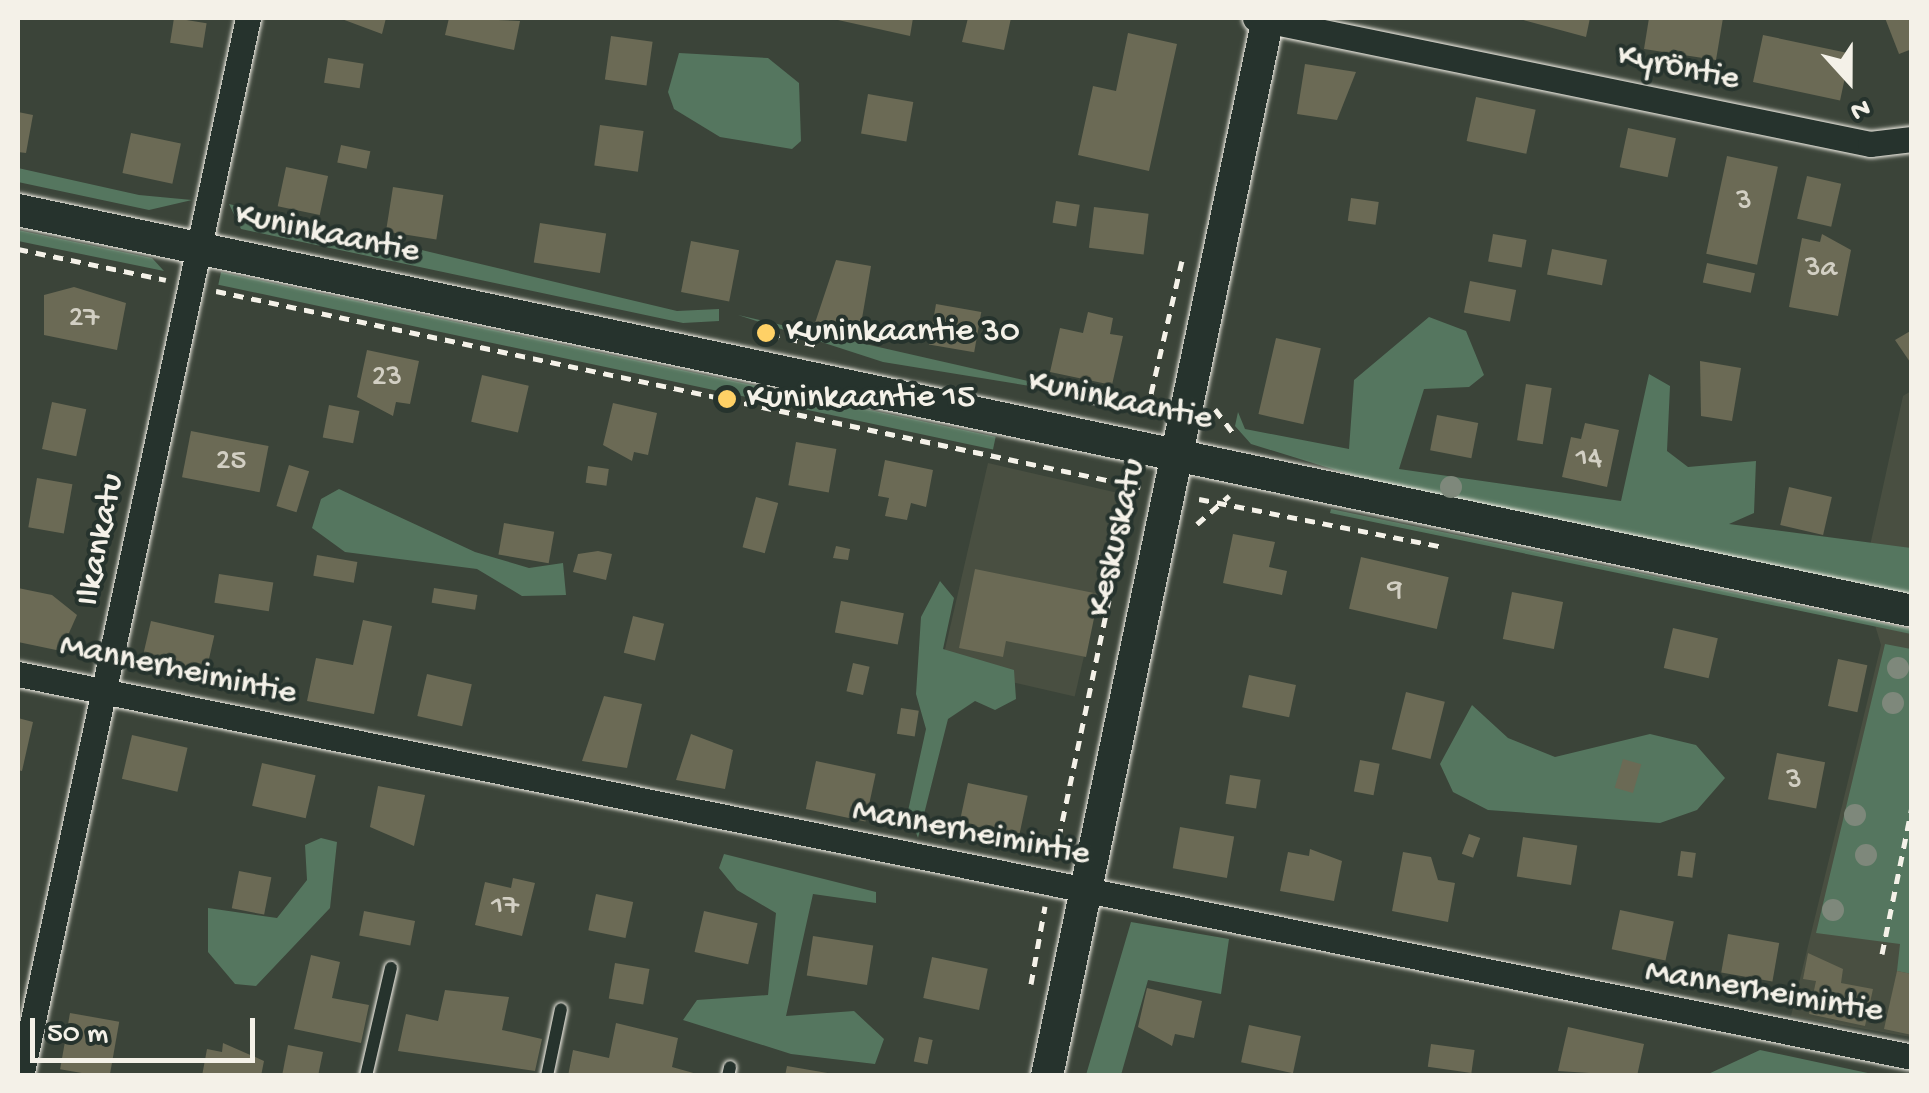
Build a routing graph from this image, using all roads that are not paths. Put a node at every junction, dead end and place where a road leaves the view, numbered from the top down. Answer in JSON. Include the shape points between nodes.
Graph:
{"nodes":[{"id":1,"x":248,"y":18,"type":"edge"},
{"id":2,"x":1263,"y":19,"type":"edge"},
{"id":3,"x":1912,"y":139,"type":"edge"},
{"id":4,"x":18,"y":210,"type":"edge"},
{"id":5,"x":195,"y":247,"type":"junction"},
{"id":6,"x":1177,"y":454,"type":"junction"},
{"id":7,"x":1912,"y":611,"type":"edge"},
{"id":8,"x":18,"y":674,"type":"edge"},
{"id":9,"x":107,"y":692,"type":"junction"},
{"id":10,"x":1086,"y":890,"type":"junction"},
{"id":11,"x":391,"y":968,"type":"dead end"},
{"id":12,"x":561,"y":1009,"type":"dead end"},
{"id":13,"x":1912,"y":1056,"type":"edge"},
{"id":14,"x":21,"y":1076,"type":"edge"},
{"id":15,"x":366,"y":1076,"type":"edge"},
{"id":16,"x":547,"y":1076,"type":"edge"},
{"id":17,"x":1048,"y":1076,"type":"edge"}],
"edges":[{"from":1,"to":5,"type":"street","name":"Ilkankatu"},
{"from":2,"to":3,"type":"street","name":"Kyröntie","via":[[1870,144]]},
{"from":2,"to":6,"type":"street","name":"Keskuskatu"},
{"from":4,"to":5,"type":"street","name":"Kuninkaantie"},
{"from":5,"to":6,"type":"street","name":"Kuninkaantie"},
{"from":5,"to":9,"type":"street","name":"Ilkankatu"},
{"from":6,"to":7,"type":"street","name":"Kuninkaantie"},
{"from":6,"to":10,"type":"street","name":"Keskuskatu"},
{"from":8,"to":9,"type":"street","name":"Mannerheimintie"},
{"from":9,"to":10,"type":"street","name":"Mannerheimintie"},
{"from":9,"to":14,"type":"street","name":"Ilkankatu"},
{"from":10,"to":13,"type":"street","name":"Mannerheimintie"},
{"from":10,"to":17,"type":"street","name":"Keskuskatu"},
{"from":11,"to":15,"type":"lane"},
{"from":12,"to":16,"type":"lane"}]}
